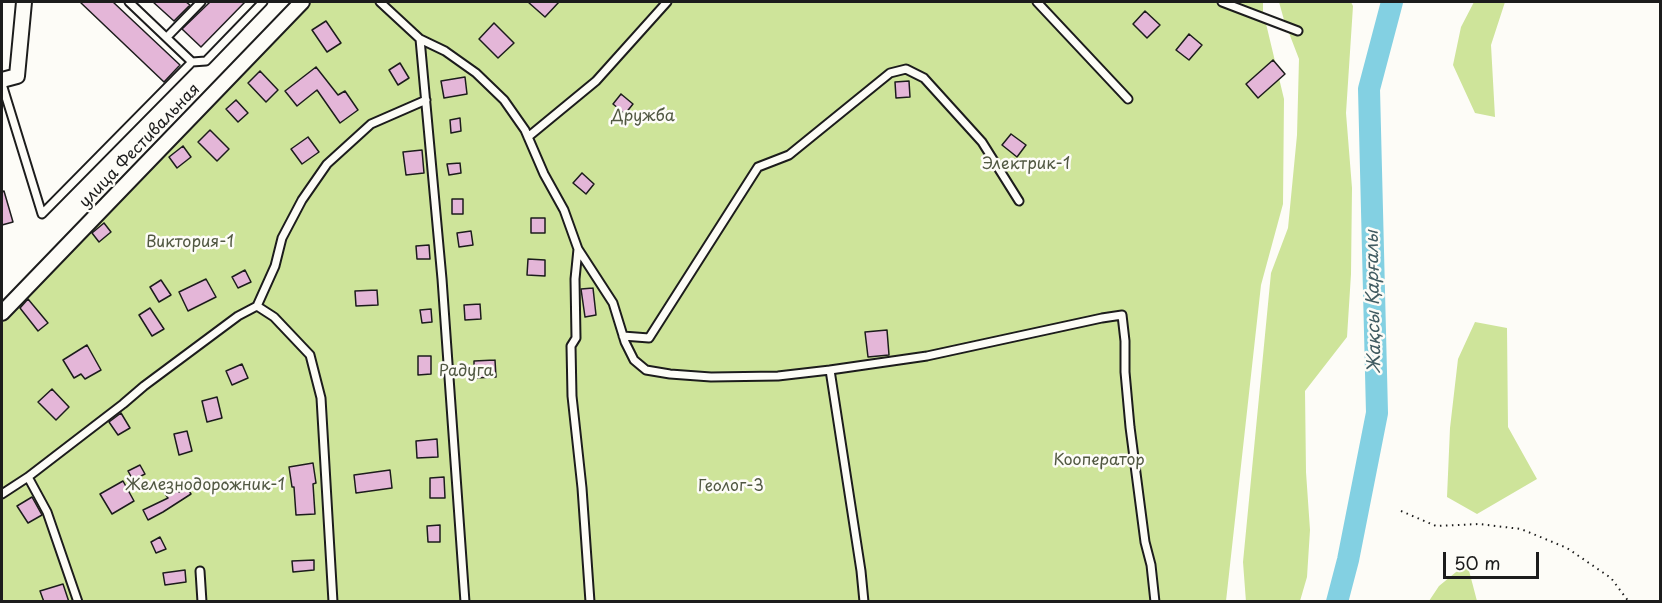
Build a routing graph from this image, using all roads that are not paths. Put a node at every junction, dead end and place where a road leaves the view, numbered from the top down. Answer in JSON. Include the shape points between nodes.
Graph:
{"nodes":[{"id":1,"x":24,"y":2,"type":"edge"},
{"id":2,"x":129,"y":2,"type":"edge"},
{"id":3,"x":201,"y":2,"type":"edge"},
{"id":4,"x":263,"y":2,"type":"edge"},
{"id":5,"x":302,"y":2,"type":"edge"},
{"id":6,"x":380,"y":2,"type":"edge"},
{"id":7,"x":667,"y":2,"type":"edge"},
{"id":8,"x":1037,"y":2,"type":"edge"},
{"id":9,"x":1222,"y":2,"type":"edge"},
{"id":10,"x":1298,"y":31,"type":"dead end"},
{"id":11,"x":166,"y":37,"type":"junction"},
{"id":12,"x":420,"y":39,"type":"junction"},
{"id":13,"x":192,"y":62,"type":"junction"},
{"id":14,"x":2,"y":82,"type":"edge"},
{"id":15,"x":1128,"y":99,"type":"dead end"},
{"id":16,"x":426,"y":100,"type":"junction"},
{"id":17,"x":528,"y":137,"type":"junction"},
{"id":18,"x":1019,"y":201,"type":"dead end"},
{"id":19,"x":578,"y":249,"type":"junction"},
{"id":20,"x":257,"y":306,"type":"junction"},
{"id":21,"x":2,"y":313,"type":"edge"},
{"id":22,"x":623,"y":336,"type":"junction"},
{"id":23,"x":830,"y":370,"type":"junction"},
{"id":24,"x":28,"y":477,"type":"junction"},
{"id":25,"x":2,"y":494,"type":"edge"},
{"id":26,"x":200,"y":571,"type":"dead end"},
{"id":27,"x":78,"y":602,"type":"edge"},
{"id":28,"x":202,"y":602,"type":"edge"},
{"id":29,"x":333,"y":602,"type":"edge"},
{"id":30,"x":465,"y":602,"type":"edge"},
{"id":31,"x":590,"y":602,"type":"edge"},
{"id":32,"x":864,"y":602,"type":"edge"},
{"id":33,"x":1155,"y":602,"type":"edge"}],
"edges":[{"from":1,"to":14,"type":"street","via":[[17,76]]},
{"from":2,"to":11,"type":"lane"},
{"from":3,"to":11,"type":"lane"},
{"from":4,"to":13,"type":"lane","via":[[206,61]]},
{"from":5,"to":21,"type":"street","name":"улица Фестивальная"},
{"from":6,"to":12,"type":"lane"},
{"from":7,"to":17,"type":"lane","via":[[596,81]]},
{"from":8,"to":15,"type":"lane"},
{"from":9,"to":10,"type":"lane"},
{"from":11,"to":13,"type":"lane"},
{"from":12,"to":16,"type":"lane"},
{"from":12,"to":17,"type":"lane","via":[[476,73],[504,100]]},
{"from":13,"to":14,"type":"lane","via":[[42,214]]},
{"from":16,"to":20,"type":"lane","via":[[371,124],[327,164],[282,238],[275,266]]},
{"from":16,"to":30,"type":"lane"},
{"from":17,"to":19,"type":"lane","via":[[564,210]]},
{"from":18,"to":22,"type":"lane","via":[[982,142],[924,78],[906,69],[890,73],[789,155],[758,167],[649,338]]},
{"from":19,"to":22,"type":"lane","via":[[613,303]]},
{"from":19,"to":31,"type":"lane","via":[[576,338],[571,346],[572,396]]},
{"from":20,"to":24,"type":"lane","via":[[181,358]]},
{"from":20,"to":29,"type":"lane","via":[[274,317],[310,355],[321,398]]},
{"from":22,"to":23,"type":"lane","via":[[634,360],[646,370],[711,377]]},
{"from":23,"to":32,"type":"lane"},
{"from":23,"to":33,"type":"lane","via":[[927,356],[1122,315],[1130,427]]},
{"from":24,"to":25,"type":"lane"},
{"from":24,"to":27,"type":"lane","via":[[47,512]]},
{"from":26,"to":28,"type":"lane"}]}
